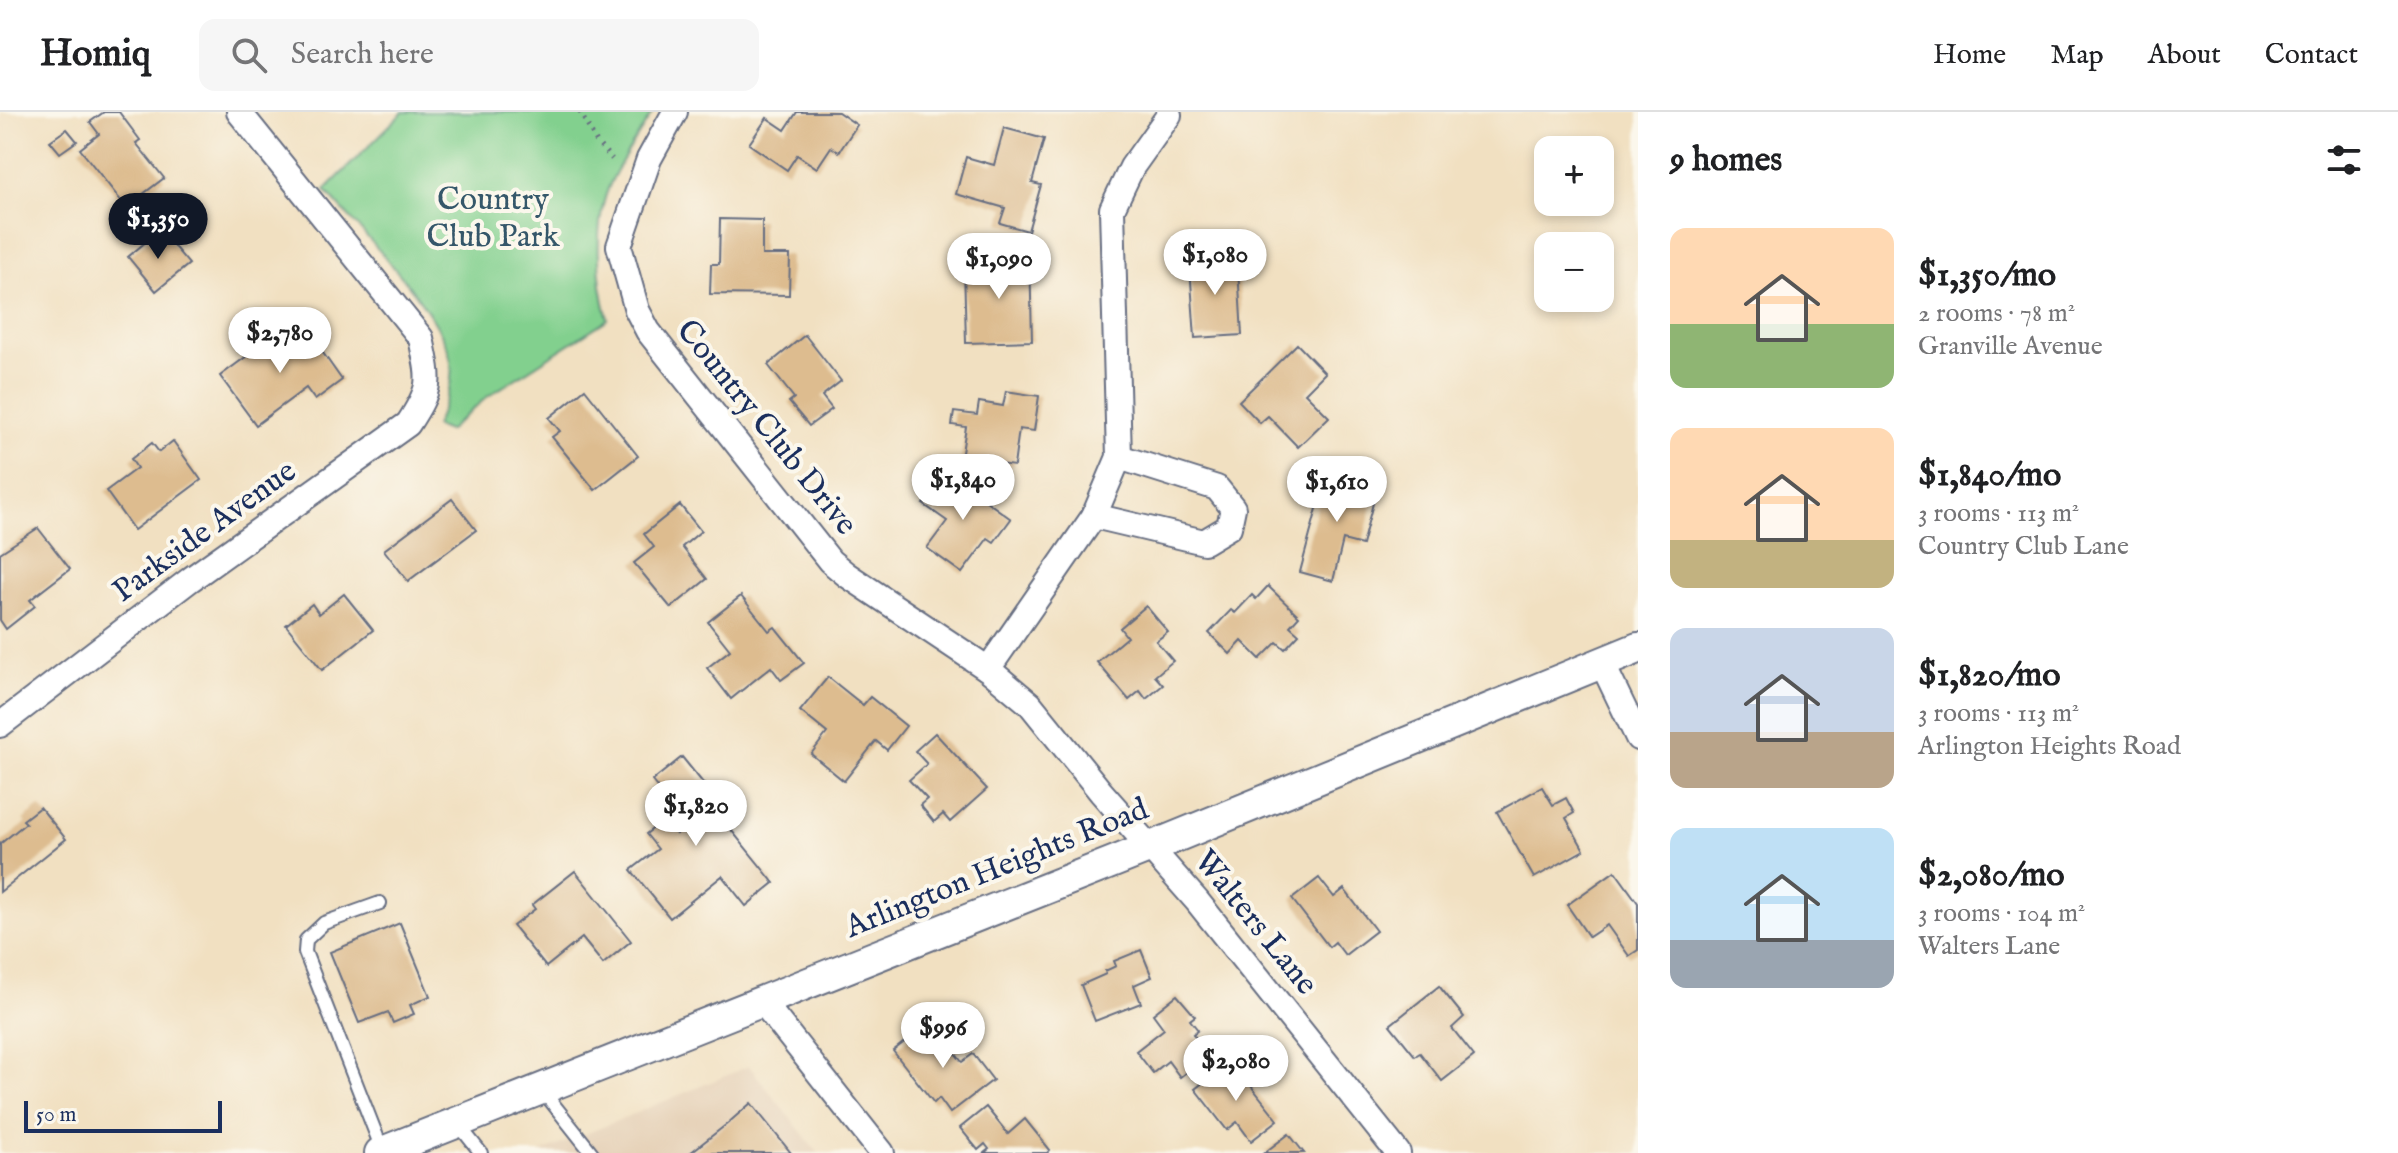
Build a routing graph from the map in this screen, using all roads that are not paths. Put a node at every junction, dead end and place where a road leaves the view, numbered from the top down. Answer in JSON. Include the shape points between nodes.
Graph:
{"nodes":[{"id":1,"x":239,"y":112,"type":"edge"},
{"id":2,"x":675,"y":112,"type":"edge"},
{"id":3,"x":1169,"y":115,"type":"dead end"},
{"id":4,"x":1119,"y":457,"type":"junction"},
{"id":5,"x":1094,"y":516,"type":"junction"},
{"id":6,"x":1638,"y":648,"type":"edge"},
{"id":7,"x":1602,"y":663,"type":"junction"},
{"id":8,"x":988,"y":669,"type":"junction"},
{"id":9,"x":0,"y":725,"type":"edge"},
{"id":10,"x":1638,"y":738,"type":"edge"},
{"id":11,"x":1151,"y":847,"type":"junction"},
{"id":12,"x":380,"y":903,"type":"dead end"},
{"id":13,"x":762,"y":1001,"type":"junction"},
{"id":14,"x":540,"y":1088,"type":"junction"},
{"id":15,"x":456,"y":1122,"type":"junction"},
{"id":16,"x":381,"y":1152,"type":"edge"},
{"id":17,"x":481,"y":1153,"type":"edge"},
{"id":18,"x":592,"y":1153,"type":"edge"},
{"id":19,"x":882,"y":1153,"type":"edge"},
{"id":20,"x":1398,"y":1153,"type":"edge"}],
"edges":[{"from":1,"to":9,"type":"street","name":"Parkside Avenue","via":[[421,338],[429,377],[422,401],[408,424],[191,579]]},
{"from":2,"to":8,"type":"street","name":"Country Club Drive","via":[[649,159],[619,246],[648,331],[830,561]]},
{"from":3,"to":4,"type":"street","via":[[1132,167],[1112,209]]},
{"from":4,"to":5,"type":"street"},
{"from":4,"to":5,"type":"street","via":[[1217,488],[1233,508],[1229,527],[1204,542]]},
{"from":5,"to":8,"type":"street"},
{"from":6,"to":7,"type":"street","name":"Arlington Heights Road"},
{"from":7,"to":10,"type":"street"},
{"from":7,"to":11,"type":"street","name":"Arlington Heights Road"},
{"from":8,"to":11,"type":"street","name":"Country Club Drive","via":[[1030,704]]},
{"from":11,"to":13,"type":"street","name":"Arlington Heights Road"},
{"from":11,"to":20,"type":"street","name":"Walters Lane"},
{"from":12,"to":16,"type":"lane","via":[[324,923],[306,940],[305,952]]},
{"from":13,"to":14,"type":"street","name":"Arlington Heights Road"},
{"from":13,"to":19,"type":"street"},
{"from":14,"to":15,"type":"street","name":"Arlington Heights Road"},
{"from":14,"to":18,"type":"lane"},
{"from":15,"to":16,"type":"street","name":"Arlington Heights Road"},
{"from":15,"to":17,"type":"lane"}]}
